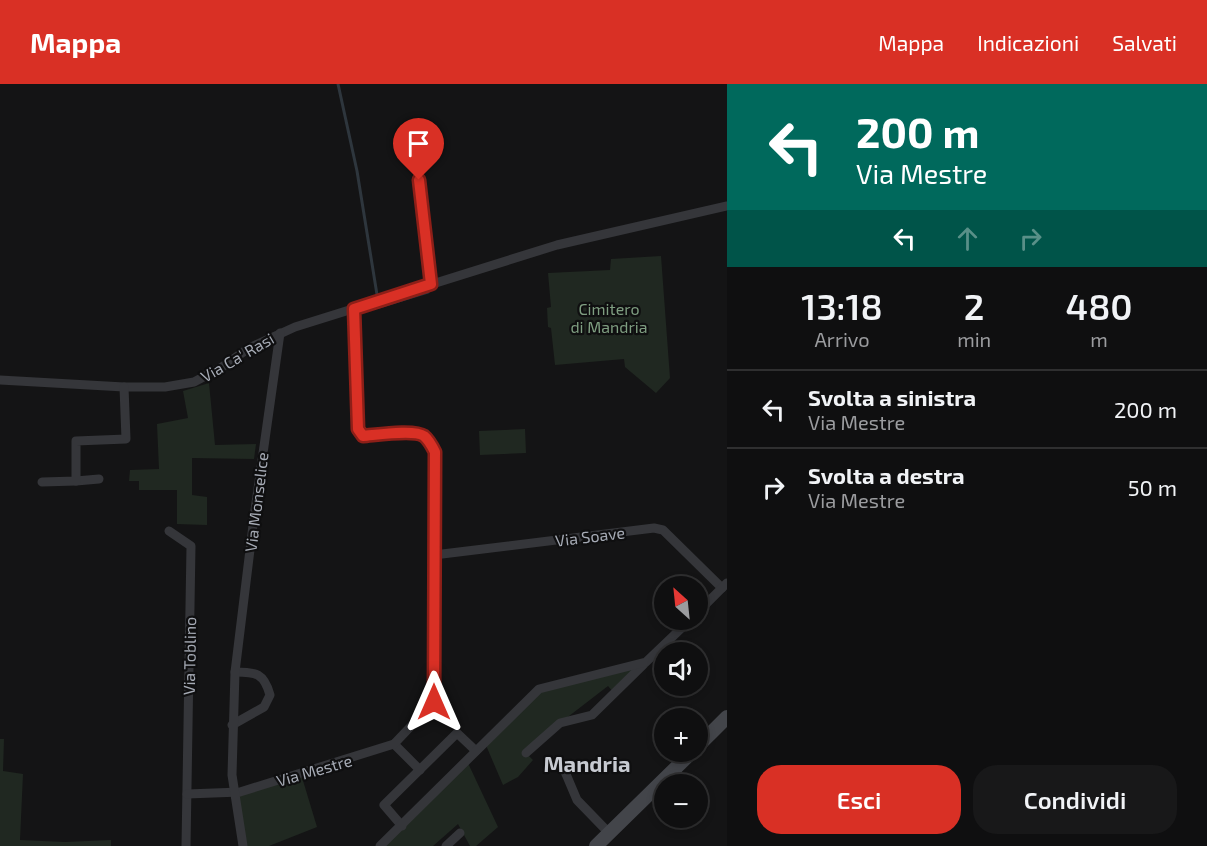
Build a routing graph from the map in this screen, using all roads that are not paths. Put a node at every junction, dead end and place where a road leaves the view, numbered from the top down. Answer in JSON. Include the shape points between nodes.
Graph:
{"nodes":[{"id":1,"x":414,"y":138,"type":"dead end"},
{"id":2,"x":727,"y":206,"type":"edge"},
{"id":3,"x":431,"y":284,"type":"junction"},
{"id":4,"x":354,"y":309,"type":"junction"},
{"id":5,"x":280,"y":333,"type":"junction"},
{"id":6,"x":0,"y":380,"type":"edge"},
{"id":7,"x":124,"y":387,"type":"junction"},
{"id":8,"x":99,"y":479,"type":"dead end"},
{"id":9,"x":76,"y":481,"type":"junction"},
{"id":10,"x":42,"y":482,"type":"dead end"},
{"id":11,"x":169,"y":531,"type":"dead end"},
{"id":12,"x":434,"y":555,"type":"junction"},
{"id":13,"x":725,"y":586,"type":"edge"},
{"id":14,"x":708,"y":602,"type":"edge"},
{"id":15,"x":680,"y":630,"type":"edge"},
{"id":16,"x":646,"y":662,"type":"junction"},
{"id":17,"x":235,"y":672,"type":"junction"},
{"id":18,"x":727,"y":717,"type":"edge"},
{"id":19,"x":232,"y":724,"type":"junction"},
{"id":20,"x":708,"y":736,"type":"edge"},
{"id":21,"x":394,"y":744,"type":"junction"},
{"id":22,"x":476,"y":751,"type":"junction"},
{"id":23,"x":526,"y":753,"type":"dead end"},
{"id":24,"x":682,"y":762,"type":"edge"},
{"id":25,"x":564,"y":767,"type":"dead end"},
{"id":26,"x":420,"y":770,"type":"junction"},
{"id":27,"x":234,"y":793,"type":"junction"},
{"id":28,"x":187,"y":794,"type":"junction"},
{"id":29,"x":402,"y":826,"type":"junction"},
{"id":30,"x":460,"y":832,"type":"dead end"},
{"id":31,"x":609,"y":833,"type":"junction"},
{"id":32,"x":186,"y":846,"type":"edge"},
{"id":33,"x":243,"y":846,"type":"edge"},
{"id":34,"x":380,"y":846,"type":"edge"},
{"id":35,"x":446,"y":846,"type":"edge"},
{"id":36,"x":596,"y":846,"type":"edge"}],
"edges":[{"from":1,"to":3,"type":"street"},
{"from":2,"to":3,"type":"street","name":"Via Ca' Rasi","via":[[557,244]]},
{"from":3,"to":4,"type":"street","name":"Via Ca' Rasi"},
{"from":4,"to":5,"type":"street","name":"Via Ca' Rasi"},
{"from":4,"to":12,"type":"street","name":"Via Mestre","via":[[358,429],[363,436],[414,433],[430,442],[435,452]]},
{"from":5,"to":7,"type":"street","name":"Via Ca' Rasi","via":[[194,382]]},
{"from":5,"to":17,"type":"street","name":"Via Monselice"},
{"from":6,"to":7,"type":"street","name":"Via Ca' Rasi"},
{"from":7,"to":9,"type":"street","via":[[126,439],[76,441]]},
{"from":8,"to":9,"type":"street"},
{"from":9,"to":10,"type":"street"},
{"from":11,"to":28,"type":"street","name":"Via Toblino","via":[[191,546]]},
{"from":12,"to":13,"type":"street","name":"Via Soave","via":[[654,528],[663,530]]},
{"from":12,"to":21,"type":"street","name":"Via Mestre","via":[[434,702]]},
{"from":13,"to":14,"type":"street"},
{"from":15,"to":16,"type":"street"},
{"from":16,"to":22,"type":"street","via":[[539,689]]},
{"from":16,"to":23,"type":"street","via":[[592,715],[560,723]]},
{"from":17,"to":19,"type":"street","name":"Via Monselice"},
{"from":17,"to":19,"type":"street","via":[[259,674],[270,695],[264,706]]},
{"from":18,"to":20,"type":"street"},
{"from":19,"to":27,"type":"street","name":"Via Monselice"},
{"from":21,"to":26,"type":"street"},
{"from":21,"to":27,"type":"street","name":"Via Mestre"},
{"from":22,"to":26,"type":"street","via":[[457,733]]},
{"from":22,"to":29,"type":"street"},
{"from":24,"to":31,"type":"street"},
{"from":25,"to":31,"type":"street","via":[[577,800]]},
{"from":26,"to":29,"type":"street","via":[[384,805]]},
{"from":27,"to":28,"type":"street"},
{"from":27,"to":33,"type":"street","name":"Via Monselice"},
{"from":28,"to":32,"type":"street","name":"Via Toblino"},
{"from":29,"to":34,"type":"street"},
{"from":30,"to":35,"type":"street"},
{"from":31,"to":36,"type":"street"}]}
